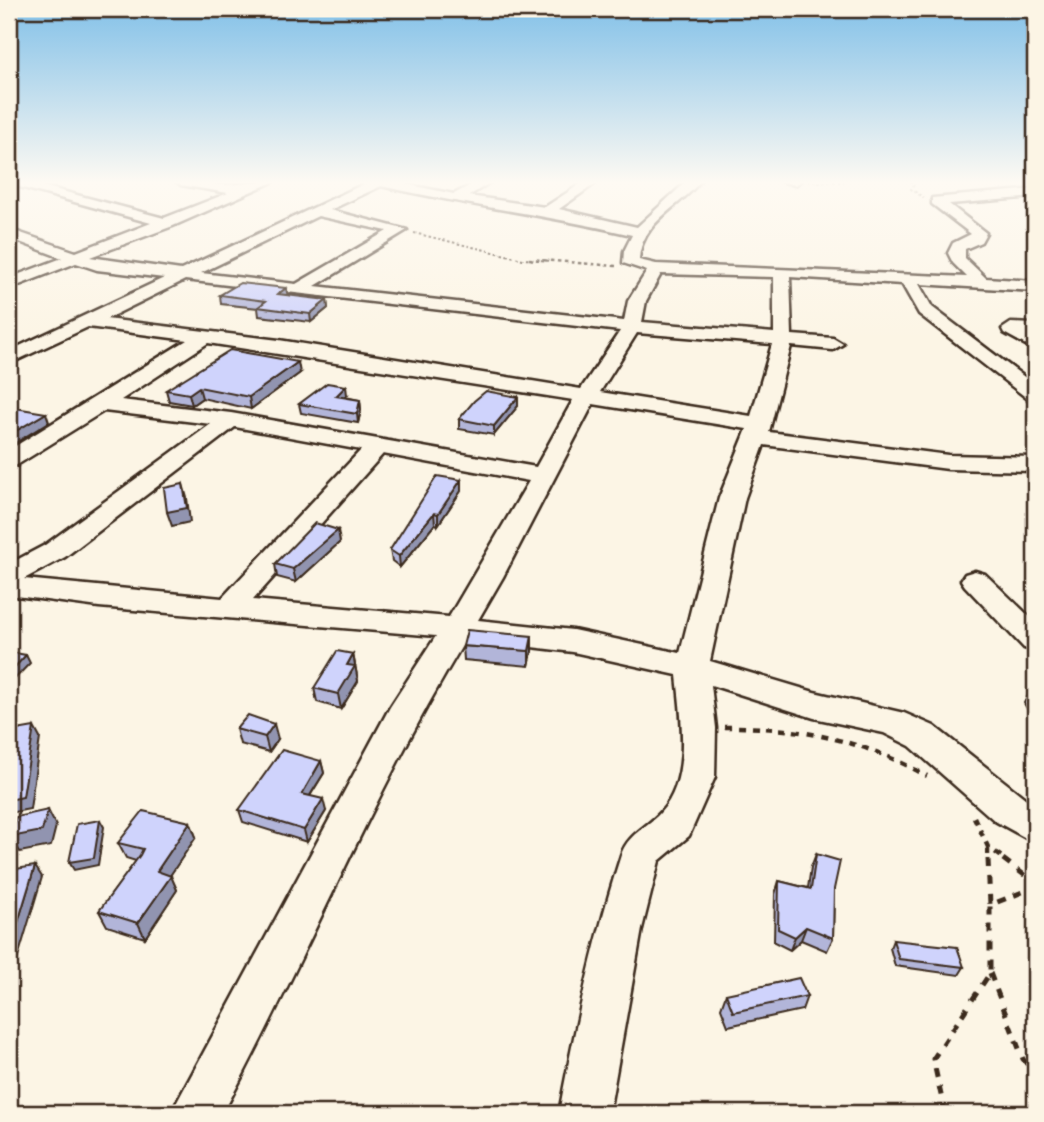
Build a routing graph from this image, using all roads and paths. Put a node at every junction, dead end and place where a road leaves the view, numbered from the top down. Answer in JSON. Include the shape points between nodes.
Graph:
{"nodes":[{"id":1,"x":10,"y":233,"type":"edge"},
{"id":2,"x":141,"y":233,"type":"edge"},
{"id":3,"x":273,"y":233,"type":"edge"},
{"id":4,"x":394,"y":233,"type":"edge"},
{"id":5,"x":414,"y":233,"type":"edge"},
{"id":6,"x":638,"y":233,"type":"edge"},
{"id":7,"x":979,"y":233,"type":"edge"},
{"id":8,"x":76,"y":258,"type":"junction"},
{"id":9,"x":648,"y":268,"type":"junction"},
{"id":10,"x":782,"y":272,"type":"junction"},
{"id":11,"x":188,"y":274,"type":"junction"},
{"id":12,"x":908,"y":279,"type":"junction"},
{"id":13,"x":980,"y":281,"type":"junction"},
{"id":14,"x":9,"y":284,"type":"edge"},
{"id":15,"x":1035,"y":286,"type":"edge"},
{"id":16,"x":299,"y":289,"type":"junction"},
{"id":17,"x":82,"y":321,"type":"junction"},
{"id":18,"x":632,"y":326,"type":"junction"},
{"id":19,"x":1035,"y":329,"type":"edge"},
{"id":20,"x":204,"y":337,"type":"junction"},
{"id":21,"x":783,"y":340,"type":"junction"},
{"id":22,"x":833,"y":344,"type":"dead end"},
{"id":23,"x":1035,"y":344,"type":"edge"},
{"id":24,"x":9,"y":358,"type":"edge"},
{"id":25,"x":587,"y":395,"type":"junction"},
{"id":26,"x":1035,"y":395,"type":"edge"},
{"id":27,"x":100,"y":404,"type":"junction"},
{"id":28,"x":231,"y":420,"type":"junction"},
{"id":29,"x":757,"y":430,"type":"junction"},
{"id":30,"x":377,"y":447,"type":"junction"},
{"id":31,"x":9,"y":460,"type":"edge"},
{"id":32,"x":1035,"y":464,"type":"edge"},
{"id":33,"x":543,"y":476,"type":"junction"},
{"id":34,"x":9,"y":575,"type":"edge"},
{"id":35,"x":975,"y":580,"type":"dead end"},
{"id":36,"x":9,"y":586,"type":"edge"},
{"id":37,"x":230,"y":606,"type":"junction"},
{"id":38,"x":458,"y":628,"type":"junction"},
{"id":39,"x":1035,"y":640,"type":"edge"},
{"id":40,"x":692,"y":667,"type":"junction"},
{"id":41,"x":699,"y":728,"type":"junction"},
{"id":42,"x":974,"y":781,"type":"junction"},
{"id":43,"x":935,"y":782,"type":"dead end"},
{"id":44,"x":1035,"y":826,"type":"edge"},
{"id":45,"x":988,"y":847,"type":"junction"},
{"id":46,"x":1035,"y":885,"type":"edge"},
{"id":47,"x":990,"y":905,"type":"junction"},
{"id":48,"x":990,"y":973,"type":"junction"},
{"id":49,"x":1035,"y":1074,"type":"edge"},
{"id":50,"x":196,"y":1113,"type":"edge"},
{"id":51,"x":584,"y":1113,"type":"edge"},
{"id":52,"x":945,"y":1113,"type":"edge"}],
"edges":[{"from":1,"to":8,"type":"street"},
{"from":2,"to":8,"type":"street"},
{"from":3,"to":11,"type":"street"},
{"from":4,"to":16,"type":"street"},
{"from":5,"to":9,"type":"path","via":[[523,260]]},
{"from":6,"to":9,"type":"street","via":[[630,260]]},
{"from":7,"to":13,"type":"street","via":[[958,246],[956,253]]},
{"from":8,"to":11,"type":"street","via":[[97,265]]},
{"from":8,"to":14,"type":"street"},
{"from":9,"to":10,"type":"street","via":[[727,262]]},
{"from":9,"to":18,"type":"street"},
{"from":10,"to":12,"type":"street"},
{"from":10,"to":21,"type":"street"},
{"from":11,"to":16,"type":"street"},
{"from":11,"to":17,"type":"street"},
{"from":12,"to":13,"type":"street"},
{"from":12,"to":26,"type":"street","via":[[925,310]]},
{"from":13,"to":15,"type":"street"},
{"from":16,"to":18,"type":"street"},
{"from":17,"to":20,"type":"street"},
{"from":17,"to":24,"type":"street"},
{"from":18,"to":21,"type":"street"},
{"from":18,"to":25,"type":"street"},
{"from":19,"to":23,"type":"street","via":[[1011,329]]},
{"from":20,"to":25,"type":"street"},
{"from":20,"to":27,"type":"street"},
{"from":21,"to":22,"type":"street"},
{"from":21,"to":29,"type":"street"},
{"from":25,"to":29,"type":"street"},
{"from":25,"to":33,"type":"street"},
{"from":27,"to":28,"type":"street"},
{"from":27,"to":31,"type":"street"},
{"from":28,"to":30,"type":"street"},
{"from":28,"to":34,"type":"street","via":[[55,551]]},
{"from":29,"to":32,"type":"street","via":[[948,461]]},
{"from":29,"to":40,"type":"street","via":[[732,498]]},
{"from":30,"to":33,"type":"street"},
{"from":30,"to":37,"type":"street"},
{"from":33,"to":38,"type":"street"},
{"from":35,"to":39,"type":"street"},
{"from":36,"to":37,"type":"street"},
{"from":37,"to":38,"type":"street"},
{"from":38,"to":40,"type":"street","via":[[573,641]]},
{"from":38,"to":50,"type":"street","via":[[402,716],[256,1005]]},
{"from":40,"to":41,"type":"street"},
{"from":40,"to":42,"type":"street","via":[[814,705],[892,722],[922,736]]},
{"from":41,"to":43,"type":"path","via":[[764,726],[829,738],[889,754]]},
{"from":41,"to":51,"type":"street","via":[[697,777],[675,824],[642,851],[620,929]]},
{"from":42,"to":44,"type":"street"},
{"from":42,"to":45,"type":"path","via":[[967,802]]},
{"from":45,"to":46,"type":"path"},
{"from":45,"to":47,"type":"path"},
{"from":46,"to":47,"type":"path"},
{"from":47,"to":48,"type":"path"},
{"from":48,"to":49,"type":"path","via":[[1023,1059]]},
{"from":48,"to":52,"type":"path","via":[[933,1059]]}]}
